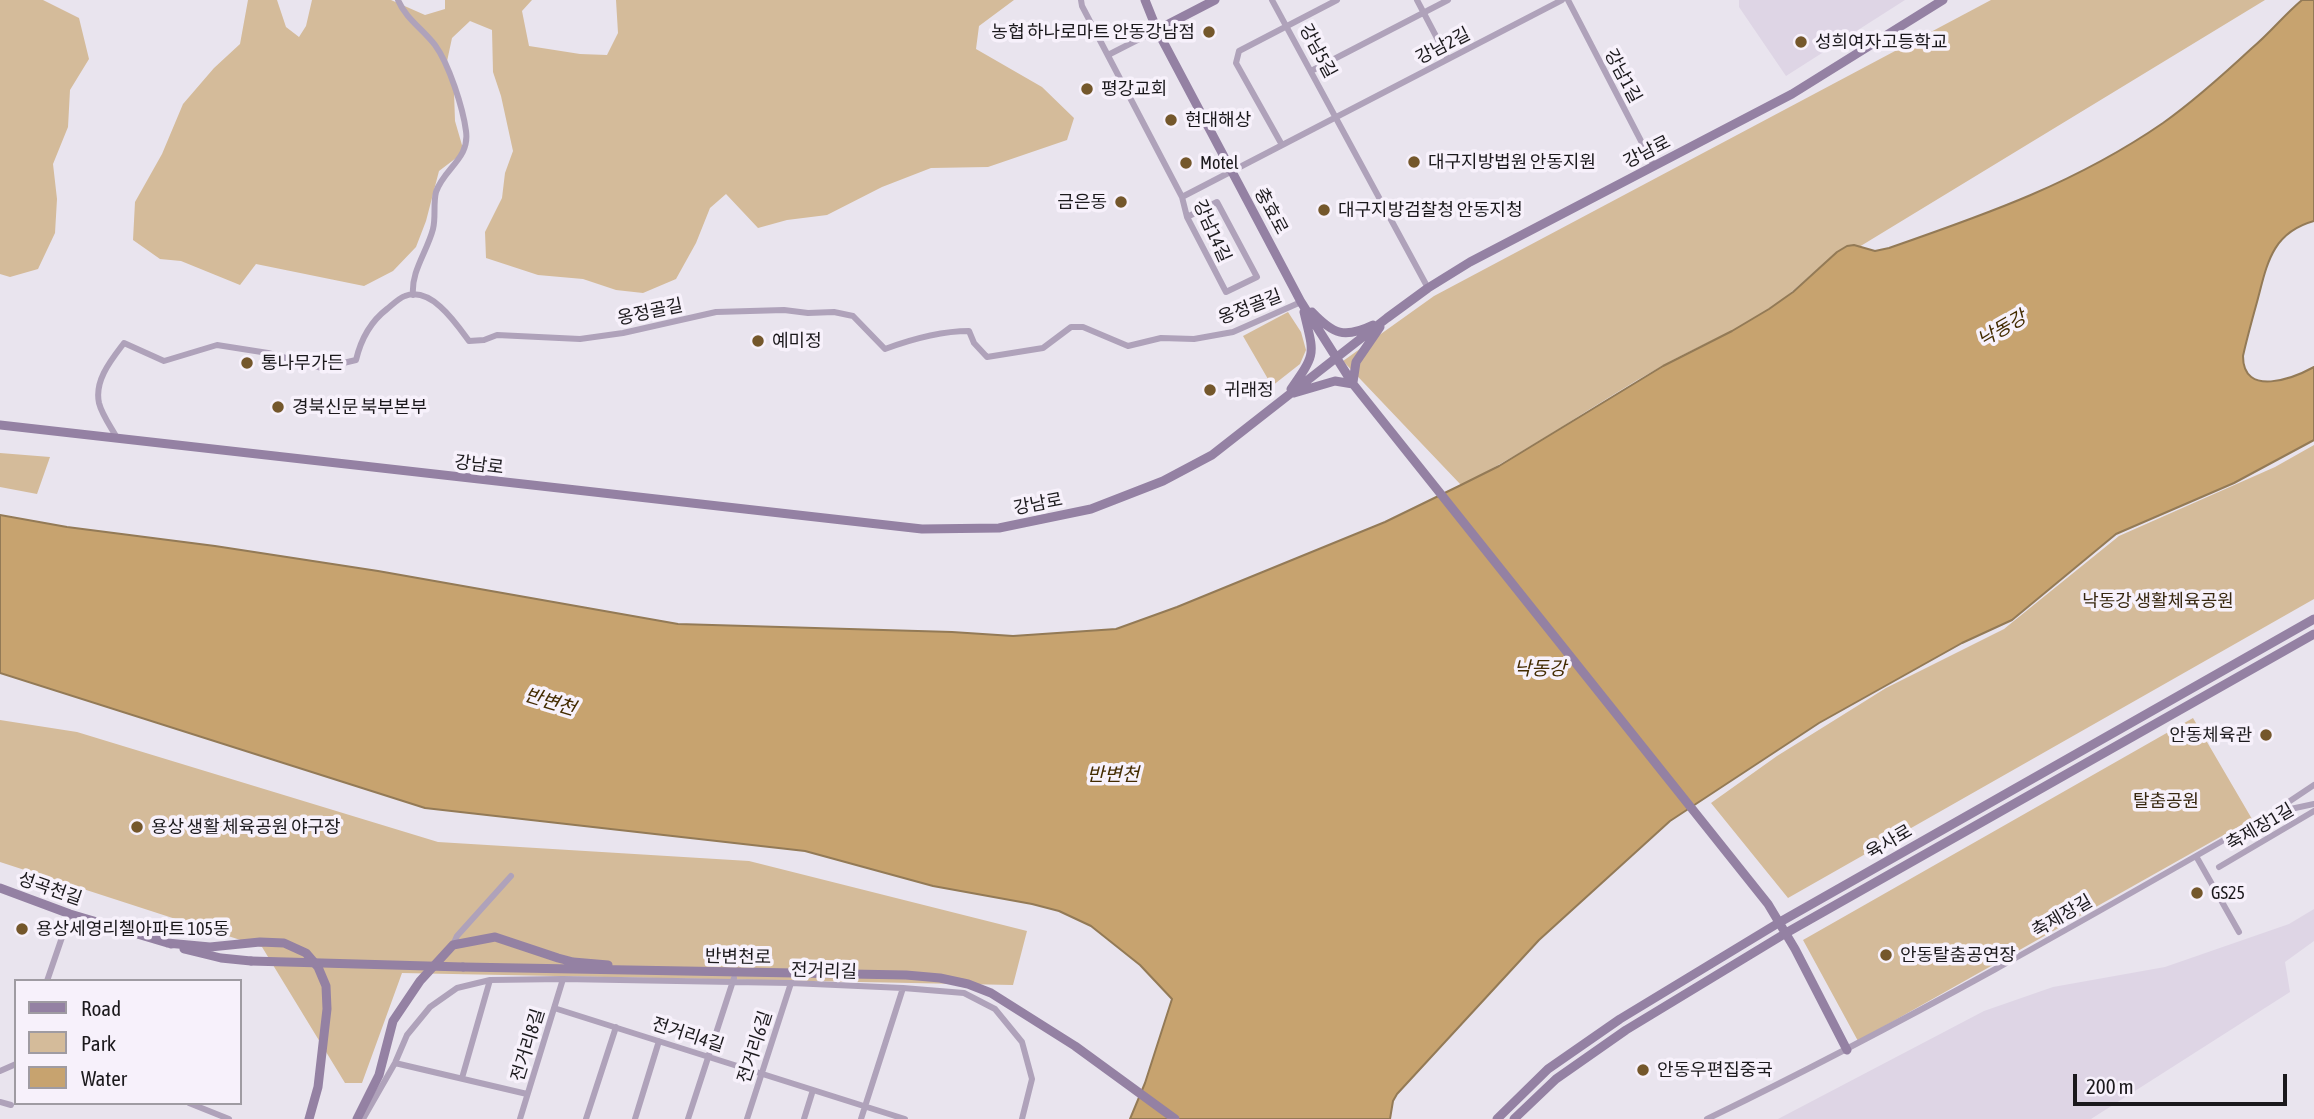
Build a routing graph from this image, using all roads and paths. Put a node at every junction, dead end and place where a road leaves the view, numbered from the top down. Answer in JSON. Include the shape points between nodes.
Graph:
{"nodes":[{"id":1,"x":398,"y":0,"type":"edge"},
{"id":2,"x":1145,"y":0,"type":"edge"},
{"id":3,"x":1214,"y":0,"type":"edge"},
{"id":4,"x":1272,"y":0,"type":"edge"},
{"id":5,"x":1337,"y":0,"type":"edge"},
{"id":6,"x":1417,"y":0,"type":"edge"},
{"id":7,"x":1448,"y":0,"type":"edge"},
{"id":8,"x":1565,"y":0,"type":"edge"},
{"id":9,"x":1943,"y":0,"type":"edge"},
{"id":10,"x":1080,"y":2,"type":"edge"},
{"id":11,"x":1424,"y":13,"type":"junction"},
{"id":12,"x":1286,"y":27,"type":"junction"},
{"id":13,"x":1157,"y":30,"type":"junction"},
{"id":14,"x":1108,"y":55,"type":"junction"},
{"id":15,"x":1448,"y":59,"type":"junction"},
{"id":16,"x":1311,"y":71,"type":"junction"},
{"id":17,"x":1336,"y":117,"type":"junction"},
{"id":18,"x":1282,"y":145,"type":"junction"},
{"id":19,"x":1654,"y":166,"type":"junction"},
{"id":20,"x":1232,"y":171,"type":"junction"},
{"id":21,"x":1182,"y":197,"type":"junction"},
{"id":22,"x":1187,"y":217,"type":"junction"},
{"id":23,"x":1428,"y":288,"type":"junction"},
{"id":24,"x":413,"y":295,"type":"junction"},
{"id":25,"x":1301,"y":302,"type":"junction"},
{"id":26,"x":1387,"y":318,"type":"junction"},
{"id":27,"x":1335,"y":359,"type":"junction"},
{"id":28,"x":1353,"y":384,"type":"junction"},
{"id":29,"x":1286,"y":396,"type":"junction"},
{"id":30,"x":0,"y":425,"type":"edge"},
{"id":31,"x":117,"y":438,"type":"junction"},
{"id":32,"x":2314,"y":619,"type":"edge"},
{"id":33,"x":2314,"y":634,"type":"edge"},
{"id":34,"x":2314,"y":785,"type":"edge"},
{"id":35,"x":2314,"y":804,"type":"edge"},
{"id":36,"x":2277,"y":809,"type":"junction"},
{"id":37,"x":2314,"y":811,"type":"edge"},
{"id":38,"x":2196,"y":856,"type":"junction"},
{"id":39,"x":2219,"y":867,"type":"dead end"},
{"id":40,"x":511,"y":876,"type":"dead end"},
{"id":41,"x":0,"y":888,"type":"edge"},
{"id":42,"x":70,"y":914,"type":"junction"},
{"id":43,"x":1780,"y":922,"type":"junction"},
{"id":44,"x":2239,"y":932,"type":"dead end"},
{"id":45,"x":1786,"y":933,"type":"junction"},
{"id":46,"x":167,"y":943,"type":"junction"},
{"id":47,"x":453,"y":945,"type":"junction"},
{"id":48,"x":463,"y":967,"type":"joint"},
{"id":49,"x":629,"y":970,"type":"junction"},
{"id":50,"x":734,"y":977,"type":"junction"},
{"id":51,"x":48,"y":979,"type":"edge"},
{"id":52,"x":564,"y":979,"type":"junction"},
{"id":53,"x":491,"y":980,"type":"junction"},
{"id":54,"x":791,"y":983,"type":"junction"},
{"id":55,"x":903,"y":988,"type":"junction"},
{"id":56,"x":554,"y":1008,"type":"junction"},
{"id":57,"x":616,"y":1027,"type":"junction"},
{"id":58,"x":659,"y":1041,"type":"junction"},
{"id":59,"x":1847,"y":1050,"type":"junction"},
{"id":60,"x":709,"y":1057,"type":"junction"},
{"id":61,"x":395,"y":1063,"type":"junction"},
{"id":62,"x":761,"y":1073,"type":"junction"},
{"id":63,"x":462,"y":1078,"type":"junction"},
{"id":64,"x":813,"y":1090,"type":"junction"},
{"id":65,"x":527,"y":1094,"type":"junction"},
{"id":66,"x":0,"y":1101,"type":"edge"},
{"id":67,"x":11,"y":1105,"type":"dead end"},
{"id":68,"x":194,"y":1105,"type":"edge"},
{"id":69,"x":865,"y":1106,"type":"junction"},
{"id":70,"x":229,"y":1119,"type":"edge"},
{"id":71,"x":309,"y":1119,"type":"edge"},
{"id":72,"x":357,"y":1119,"type":"edge"},
{"id":73,"x":363,"y":1119,"type":"edge"},
{"id":74,"x":520,"y":1119,"type":"edge"},
{"id":75,"x":586,"y":1119,"type":"edge"},
{"id":76,"x":635,"y":1119,"type":"edge"},
{"id":77,"x":688,"y":1119,"type":"edge"},
{"id":78,"x":747,"y":1119,"type":"edge"},
{"id":79,"x":804,"y":1119,"type":"edge"},
{"id":80,"x":861,"y":1119,"type":"edge"},
{"id":81,"x":905,"y":1119,"type":"edge"},
{"id":82,"x":1022,"y":1119,"type":"edge"},
{"id":83,"x":1175,"y":1119,"type":"edge"},
{"id":84,"x":1497,"y":1119,"type":"edge"},
{"id":85,"x":1514,"y":1119,"type":"edge"},
{"id":86,"x":1707,"y":1119,"type":"edge"}],
"edges":[{"from":1,"to":24,"type":"street","via":[[441,54],[467,139],[461,157],[443,176],[436,193],[433,228],[415,272]]},
{"from":2,"to":13,"type":"street","name":"충효로"},
{"from":3,"to":13,"type":"street"},
{"from":4,"to":12,"type":"street","name":"강남5길"},
{"from":5,"to":12,"type":"street"},
{"from":6,"to":11,"type":"street"},
{"from":7,"to":11,"type":"street"},
{"from":8,"to":15,"type":"street","name":"강남2길"},
{"from":8,"to":19,"type":"street","name":"강남1길"},
{"from":9,"to":19,"type":"street","name":"강남로","via":[[1792,94]]},
{"from":10,"to":14,"type":"street","name":"강남14길"},
{"from":11,"to":15,"type":"street"},
{"from":11,"to":16,"type":"street"},
{"from":12,"to":16,"type":"street","name":"강남5길"},
{"from":12,"to":18,"type":"street","via":[[1239,51],[1237,63]]},
{"from":13,"to":14,"type":"street"},
{"from":13,"to":20,"type":"street","name":"충효로"},
{"from":14,"to":21,"type":"street","name":"강남14길"},
{"from":15,"to":17,"type":"street","name":"강남2길"},
{"from":16,"to":17,"type":"street","name":"강남5길"},
{"from":17,"to":18,"type":"street","name":"강남2길"},
{"from":17,"to":23,"type":"street"},
{"from":18,"to":20,"type":"street","name":"강남2길"},
{"from":19,"to":23,"type":"street","name":"강남로"},
{"from":20,"to":21,"type":"street","name":"강남2길"},
{"from":20,"to":25,"type":"street","name":"충효로"},
{"from":21,"to":22,"type":"street","name":"강남14길"},
{"from":22,"to":22,"type":"street","name":"강남14길","via":[[1217,202],[1256,277],[1226,292]]},
{"from":23,"to":26,"type":"street","name":"강남로"},
{"from":24,"to":25,"type":"street","name":"옹정골길","via":[[438,303],[469,341],[506,335],[579,339],[716,312],[783,310],[853,316],[885,349],[949,331],[969,331],[987,357],[1043,348],[1072,327],[1083,327],[1128,346],[1161,338],[1194,339],[1233,332]]},
{"from":24,"to":31,"type":"street","via":[[378,316],[365,334],[356,360],[322,368],[217,345],[164,360],[124,343],[101,380],[99,402]]},
{"from":25,"to":26,"type":"street","via":[[1338,333],[1364,329]]},
{"from":25,"to":27,"type":"street","name":"충효로"},
{"from":25,"to":29,"type":"street","via":[[1311,360]]},
{"from":26,"to":27,"type":"street","name":"강남로"},
{"from":26,"to":28,"type":"street","via":[[1356,362]]},
{"from":27,"to":28,"type":"street","name":"충효로"},
{"from":27,"to":29,"type":"street","name":"강남로"},
{"from":28,"to":29,"type":"street","via":[[1335,382]]},
{"from":28,"to":43,"type":"street","name":"충효로"},
{"from":29,"to":31,"type":"street","name":"강남로","via":[[1212,455],[1163,481],[1091,509],[999,528],[922,529],[819,519]]},
{"from":30,"to":31,"type":"street","name":"강남로"},
{"from":32,"to":43,"type":"street","name":"육사로"},
{"from":33,"to":45,"type":"street","name":"육사로"},
{"from":34,"to":36,"type":"street","name":"축제장길"},
{"from":35,"to":36,"type":"street"},
{"from":36,"to":38,"type":"street","name":"축제장길"},
{"from":37,"to":39,"type":"street","name":"축제장1길"},
{"from":38,"to":44,"type":"street"},
{"from":38,"to":59,"type":"street","name":"축제장길"},
{"from":40,"to":47,"type":"street"},
{"from":41,"to":42,"type":"street","name":"성곡천길"},
{"from":42,"to":46,"type":"street","name":"성곡천길"},
{"from":42,"to":51,"type":"street"},
{"from":43,"to":45,"type":"street"},
{"from":43,"to":84,"type":"street","name":"육사로","via":[[1581,1046],[1548,1069]]},
{"from":45,"to":59,"type":"street"},
{"from":45,"to":85,"type":"street","name":"육사로","via":[[1626,1030],[1556,1079]]},
{"from":46,"to":48,"type":"street","name":"성곡천길","bridge":true,"via":[[251,961]]},
{"from":46,"to":71,"type":"street","via":[[210,947],[276,942],[306,953],[323,975],[328,996]]},
{"from":47,"to":49,"type":"street","via":[[495,937],[573,962]]},
{"from":47,"to":72,"type":"street","via":[[420,981],[393,1021],[379,1075]]},
{"from":48,"to":49,"type":"street","name":"반변천로"},
{"from":49,"to":50,"type":"street","name":"반변천로"},
{"from":50,"to":52,"type":"street","name":"전거리길"},
{"from":50,"to":54,"type":"street","name":"전거리길"},
{"from":50,"to":60,"type":"street"},
{"from":50,"to":83,"type":"street","name":"반변천로","via":[[906,975],[968,985],[1008,1003],[1084,1052]]},
{"from":52,"to":53,"type":"street","name":"전거리길"},
{"from":52,"to":56,"type":"street","name":"전거리8길"},
{"from":53,"to":61,"type":"street","name":"전거리길","via":[[457,988],[430,1007],[407,1035]]},
{"from":53,"to":63,"type":"street"},
{"from":54,"to":55,"type":"street","name":"전거리길"},
{"from":54,"to":62,"type":"street","name":"전거리6길"},
{"from":55,"to":69,"type":"street"},
{"from":55,"to":82,"type":"street","name":"전거리길","via":[[964,993],[995,1009],[1006,1021],[1022,1042],[1032,1079]]},
{"from":56,"to":57,"type":"street","name":"전거리4길"},
{"from":56,"to":65,"type":"street","name":"전거리8길"},
{"from":57,"to":58,"type":"street","name":"전거리4길"},
{"from":57,"to":75,"type":"street"},
{"from":58,"to":60,"type":"street","name":"전거리4길"},
{"from":58,"to":76,"type":"street"},
{"from":59,"to":86,"type":"street","name":"축제장길"},
{"from":60,"to":62,"type":"street","name":"전거리4길"},
{"from":60,"to":77,"type":"street"},
{"from":61,"to":63,"type":"street"},
{"from":61,"to":73,"type":"street","name":"전거리길"},
{"from":62,"to":64,"type":"street","name":"전거리4길"},
{"from":62,"to":78,"type":"street","name":"전거리6길"},
{"from":63,"to":65,"type":"street"},
{"from":64,"to":69,"type":"street","name":"전거리4길"},
{"from":64,"to":79,"type":"street"},
{"from":65,"to":74,"type":"street","name":"전거리8길"},
{"from":66,"to":67,"type":"street"},
{"from":68,"to":70,"type":"street"},
{"from":69,"to":80,"type":"street"},
{"from":69,"to":81,"type":"street","name":"전거리4길"}]}
